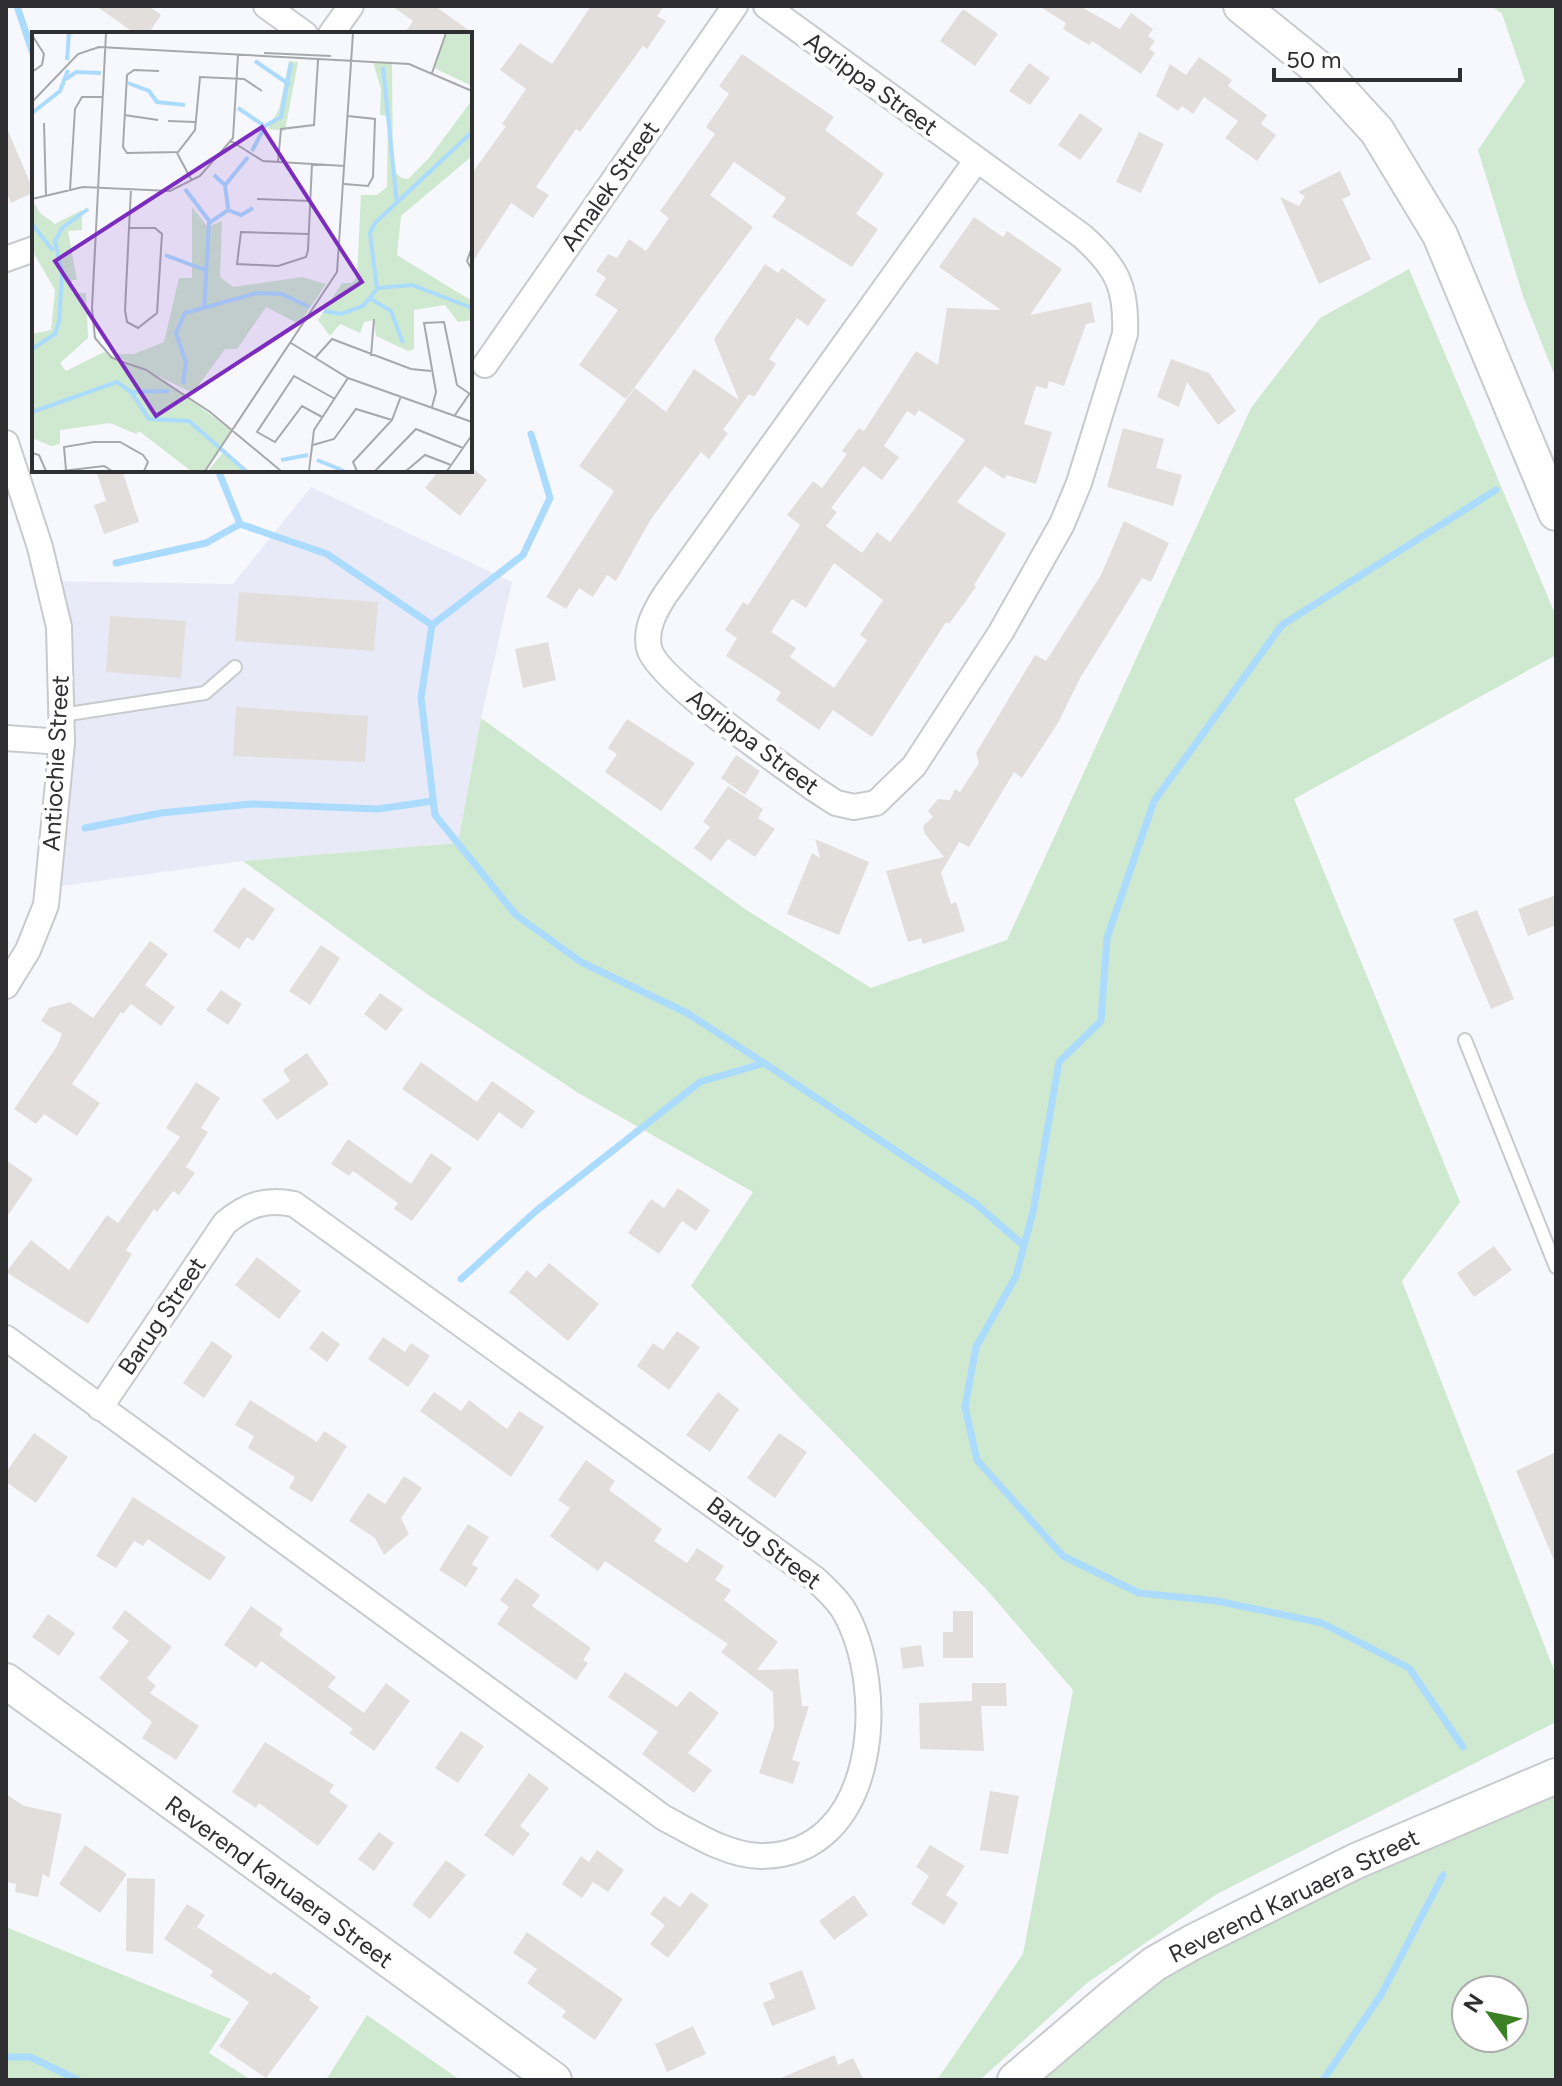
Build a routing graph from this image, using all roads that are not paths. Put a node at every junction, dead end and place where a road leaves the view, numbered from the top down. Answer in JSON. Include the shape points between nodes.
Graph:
{"nodes":[{"id":1,"x":266,"y":6,"type":"edge"},
{"id":2,"x":351,"y":6,"type":"edge"},
{"id":3,"x":735,"y":6,"type":"edge"},
{"id":4,"x":766,"y":6,"type":"edge"},
{"id":5,"x":1241,"y":6,"type":"edge"},
{"id":6,"x":302,"y":32,"type":"edge"},
{"id":7,"x":332,"y":32,"type":"edge"},
{"id":8,"x":976,"y":161,"type":"junction"},
{"id":9,"x":32,"y":250,"type":"edge"},
{"id":10,"x":6,"y":259,"type":"edge"},
{"id":11,"x":485,"y":365,"type":"dead end"},
{"id":12,"x":6,"y":443,"type":"edge"},
{"id":13,"x":1556,"y":513,"type":"edge"},
{"id":14,"x":235,"y":667,"type":"dead end"},
{"id":15,"x":62,"y":715,"type":"junction"},
{"id":16,"x":6,"y":738,"type":"edge"},
{"id":17,"x":62,"y":742,"type":"junction"},
{"id":18,"x":6,"y":986,"type":"edge"},
{"id":19,"x":1465,"y":1040,"type":"dead end"},
{"id":20,"x":1556,"y":1267,"type":"edge"},
{"id":21,"x":6,"y":1338,"type":"edge"},
{"id":22,"x":100,"y":1408,"type":"junction"},
{"id":23,"x":6,"y":1681,"type":"edge"},
{"id":24,"x":1556,"y":1776,"type":"edge"},
{"id":25,"x":554,"y":2080,"type":"edge"},
{"id":26,"x":1015,"y":2080,"type":"edge"}],
"edges":[{"from":1,"to":6,"type":"street"},
{"from":2,"to":7,"type":"street"},
{"from":3,"to":11,"type":"street","name":"Amalek Street"},
{"from":4,"to":8,"type":"street","name":"Agrippa Street"},
{"from":5,"to":13,"type":"street","via":[[1323,72],[1377,131],[1440,235]]},
{"from":8,"to":8,"type":"street","name":"Agrippa Street","via":[[1108,259],[1121,284],[1125,334],[1079,483],[1039,569],[914,766],[876,803],[854,807],[813,788],[675,682],[654,659],[649,631],[665,595]]},
{"from":9,"to":10,"type":"street"},
{"from":12,"to":15,"type":"street","name":"Antiochie Street","via":[[59,627]]},
{"from":14,"to":15,"type":"lane","via":[[205,693]]},
{"from":15,"to":17,"type":"street","name":"Antiochie Street"},
{"from":16,"to":17,"type":"street"},
{"from":17,"to":18,"type":"street","name":"Antiochie Street","via":[[46,905]]},
{"from":19,"to":20,"type":"lane"},
{"from":21,"to":22,"type":"street","name":"Barug Street"},
{"from":22,"to":22,"type":"street","name":"Barug Street","via":[[664,1818],[704,1839],[758,1856],[811,1842],[850,1806],[866,1754],[867,1695],[863,1661],[835,1598],[294,1204],[261,1202],[225,1223]]},
{"from":23,"to":25,"type":"street","name":"Reverend Karuaera Street"},
{"from":24,"to":26,"type":"street","name":"Reverend Karuaera Street","via":[[1356,1861],[1193,1942],[1134,1980]]}]}
